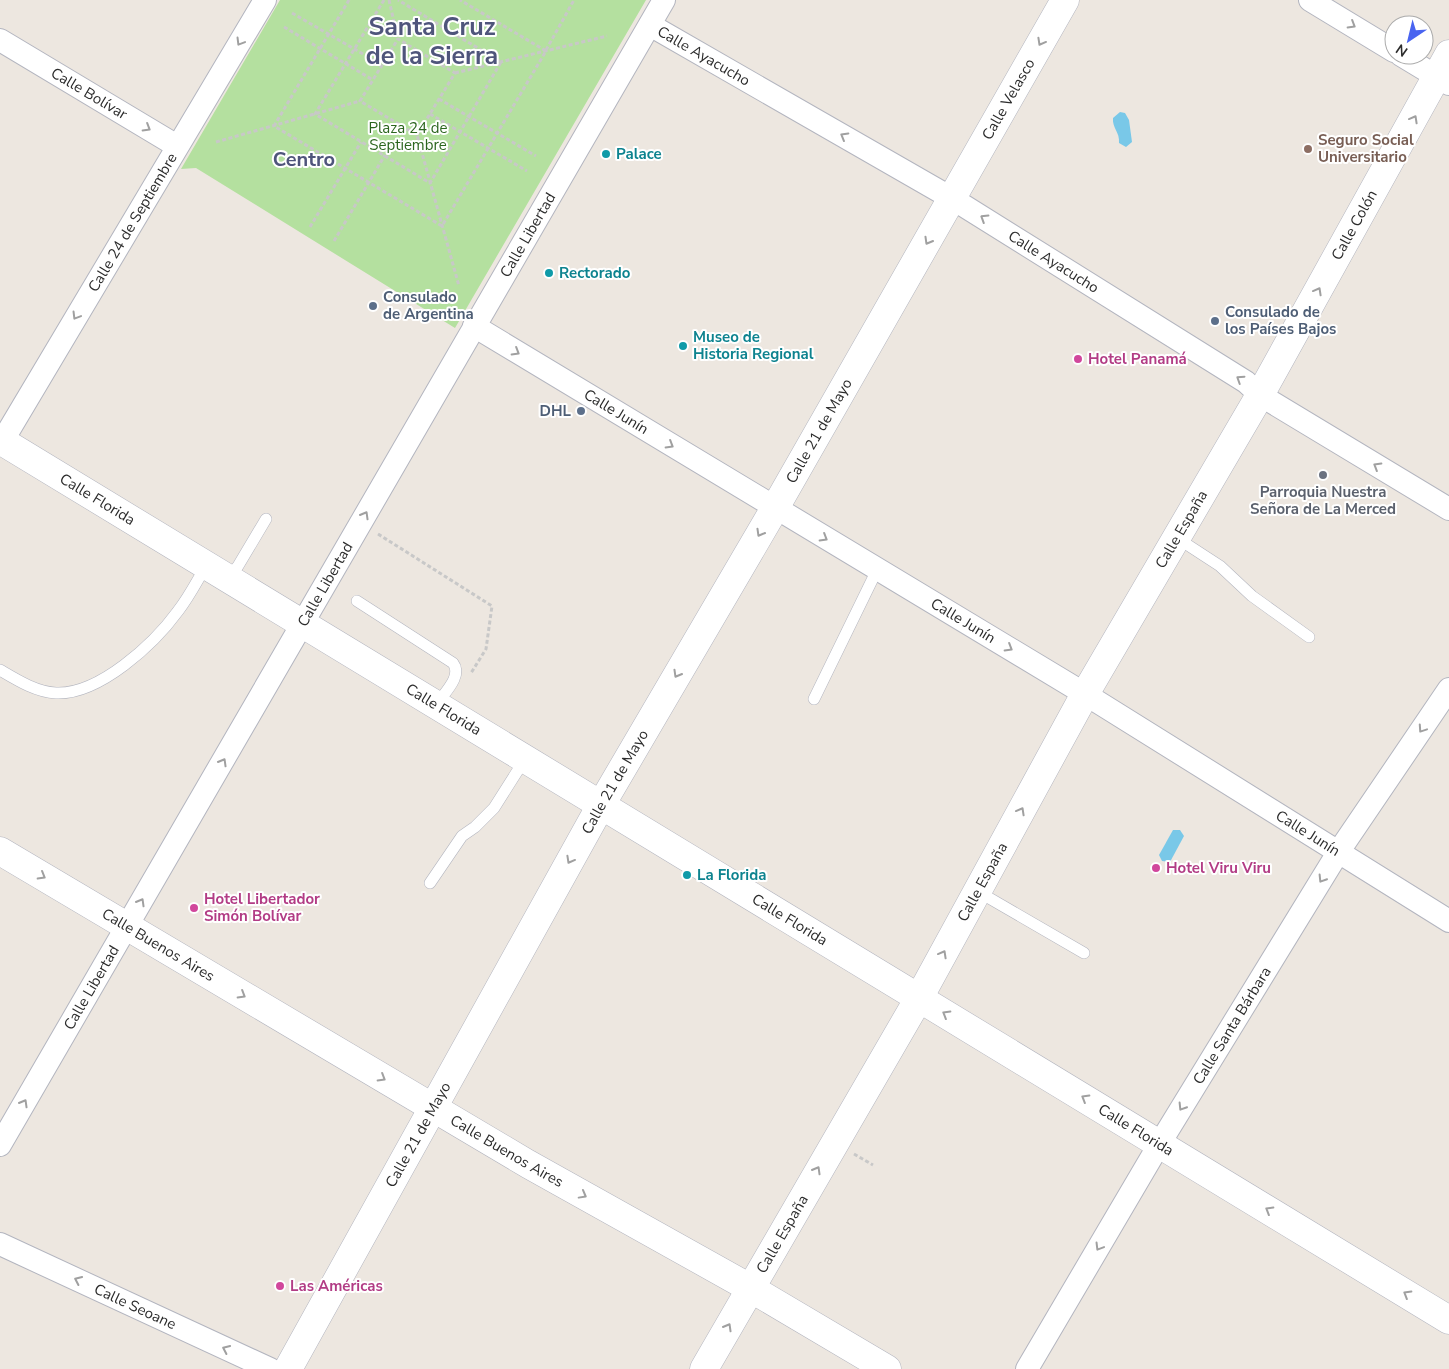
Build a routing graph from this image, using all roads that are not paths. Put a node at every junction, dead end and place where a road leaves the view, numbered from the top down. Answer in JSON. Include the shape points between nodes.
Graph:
{"nodes":[{"id":1,"x":265,"y":0,"type":"edge"},
{"id":2,"x":664,"y":0,"type":"edge"},
{"id":3,"x":1065,"y":0,"type":"edge"},
{"id":4,"x":1310,"y":0,"type":"edge"},
{"id":5,"x":650,"y":25,"type":"junction"},
{"id":6,"x":0,"y":40,"type":"edge"},
{"id":7,"x":1384,"y":45,"type":"edge"},
{"id":8,"x":1428,"y":65,"type":"edge"},
{"id":9,"x":1445,"y":71,"type":"edge"},
{"id":10,"x":177,"y":146,"type":"junction"},
{"id":11,"x":953,"y":199,"type":"junction"},
{"id":12,"x":474,"y":326,"type":"junction"},
{"id":13,"x":1260,"y":395,"type":"junction"},
{"id":14,"x":1,"y":442,"type":"edge"},
{"id":15,"x":775,"y":508,"type":"junction"},
{"id":16,"x":1449,"y":509,"type":"edge"},
{"id":17,"x":266,"y":520,"type":"dead end"},
{"id":18,"x":1176,"y":538,"type":"junction"},
{"id":19,"x":877,"y":570,"type":"junction"},
{"id":20,"x":217,"y":572,"type":"junction"},
{"id":21,"x":356,"y":601,"type":"dead end"},
{"id":22,"x":303,"y":623,"type":"junction"},
{"id":23,"x":1309,"y":637,"type":"dead end"},
{"id":24,"x":0,"y":670,"type":"edge"},
{"id":25,"x":1449,"y":689,"type":"edge"},
{"id":26,"x":1085,"y":694,"type":"junction"},
{"id":27,"x":814,"y":699,"type":"dead end"},
{"id":28,"x":436,"y":705,"type":"junction"},
{"id":29,"x":525,"y":759,"type":"junction"},
{"id":30,"x":601,"y":805,"type":"junction"},
{"id":31,"x":0,"y":851,"type":"edge"},
{"id":32,"x":1339,"y":851,"type":"junction"},
{"id":33,"x":430,"y":883,"type":"dead end"},
{"id":34,"x":977,"y":891,"type":"junction"},
{"id":35,"x":1449,"y":921,"type":"edge"},
{"id":36,"x":127,"y":926,"type":"junction"},
{"id":37,"x":1084,"y":953,"type":"dead end"},
{"id":38,"x":919,"y":998,"type":"junction"},
{"id":39,"x":434,"y":1108,"type":"junction"},
{"id":40,"x":1160,"y":1143,"type":"junction"},
{"id":41,"x":0,"y":1146,"type":"edge"},
{"id":42,"x":0,"y":1244,"type":"edge"},
{"id":43,"x":750,"y":1288,"type":"junction"},
{"id":44,"x":1449,"y":1320,"type":"edge"},
{"id":45,"x":877,"y":1366,"type":"edge"},
{"id":46,"x":270,"y":1369,"type":"edge"},
{"id":47,"x":288,"y":1369,"type":"edge"},
{"id":48,"x":704,"y":1369,"type":"edge"},
{"id":49,"x":1027,"y":1369,"type":"edge"}],
"edges":[{"from":1,"to":10,"type":"street","name":"Calle 24 de Septiembre","one_way":true},
{"from":2,"to":5,"type":"street","name":"Calle Libertad"},
{"from":3,"to":11,"type":"street","name":"Calle Velasco","one_way":true},
{"from":4,"to":7,"type":"street","one_way":true},
{"from":11,"to":5,"type":"street","name":"Calle Ayacucho","one_way":true},
{"from":5,"to":12,"type":"street","name":"Calle Libertad"},
{"from":6,"to":10,"type":"street","name":"Calle Bolívar","one_way":true},
{"from":8,"to":9,"type":"street"},
{"from":13,"to":9,"type":"street","name":"Calle Colón","one_way":true},
{"from":10,"to":14,"type":"street","name":"Calle 24 de Septiembre","one_way":true},
{"from":13,"to":11,"type":"street","name":"Calle Ayacucho","one_way":true,"via":[[1246,382]]},
{"from":11,"to":15,"type":"street","name":"Calle 21 de Mayo","one_way":true},
{"from":12,"to":15,"type":"street","name":"Calle Junín","one_way":true},
{"from":22,"to":12,"type":"street","name":"Calle Libertad","one_way":true},
{"from":16,"to":13,"type":"street","name":"Calle Ayacucho","one_way":true},
{"from":13,"to":18,"type":"street","name":"Calle España"},
{"from":14,"to":20,"type":"street","name":"Calle Florida"},
{"from":15,"to":19,"type":"street","name":"Calle Junín","one_way":true},
{"from":15,"to":30,"type":"street","name":"Calle 21 de Mayo","one_way":true},
{"from":17,"to":20,"type":"lane","via":[[238,566]]},
{"from":18,"to":23,"type":"lane","via":[[1220,566],[1252,596]]},
{"from":18,"to":26,"type":"street","name":"Calle España"},
{"from":19,"to":26,"type":"street","name":"Calle Junín","one_way":true},
{"from":19,"to":27,"type":"lane"},
{"from":20,"to":22,"type":"street","name":"Calle Florida"},
{"from":20,"to":24,"type":"lane","via":[[150,643],[109,676],[75,692],[54,693],[27,686]]},
{"from":21,"to":28,"type":"lane","via":[[457,668],[456,675]]},
{"from":22,"to":28,"type":"street","name":"Calle Florida"},
{"from":36,"to":22,"type":"street","name":"Calle Libertad","one_way":true},
{"from":25,"to":32,"type":"street","name":"Calle Santa Bárbara","one_way":true},
{"from":26,"to":32,"type":"street","name":"Calle Junín"},
{"from":34,"to":26,"type":"street","name":"Calle España","one_way":true},
{"from":28,"to":29,"type":"street","name":"Calle Florida"},
{"from":29,"to":30,"type":"street","name":"Calle Florida"},
{"from":29,"to":33,"type":"lane","via":[[494,808],[462,836]]},
{"from":30,"to":38,"type":"street","name":"Calle Florida"},
{"from":30,"to":39,"type":"street","name":"Calle 21 de Mayo","one_way":true},
{"from":31,"to":36,"type":"street","name":"Calle Buenos Aires","one_way":true},
{"from":32,"to":35,"type":"street","name":"Calle Junín"},
{"from":32,"to":40,"type":"street","name":"Calle Santa Bárbara","one_way":true},
{"from":34,"to":37,"type":"lane"},
{"from":38,"to":34,"type":"street","name":"Calle España","one_way":true},
{"from":36,"to":39,"type":"street","name":"Calle Buenos Aires","one_way":true},
{"from":41,"to":36,"type":"street","name":"Calle Libertad","one_way":true},
{"from":40,"to":38,"type":"street","name":"Calle Florida","one_way":true},
{"from":43,"to":38,"type":"street","name":"Calle España","one_way":true},
{"from":39,"to":43,"type":"street","name":"Calle Buenos Aires","one_way":true,"via":[[526,1167]]},
{"from":39,"to":47,"type":"street","name":"Calle 21 de Mayo"},
{"from":44,"to":40,"type":"street","name":"Calle Florida","one_way":true},
{"from":40,"to":49,"type":"street","name":"Calle Santa Bárbara","one_way":true},
{"from":46,"to":42,"type":"street","name":"Calle Seoane","one_way":true},
{"from":43,"to":45,"type":"street","name":"Calle Buenos Aires"},
{"from":48,"to":43,"type":"street","name":"Calle España","one_way":true}]}
